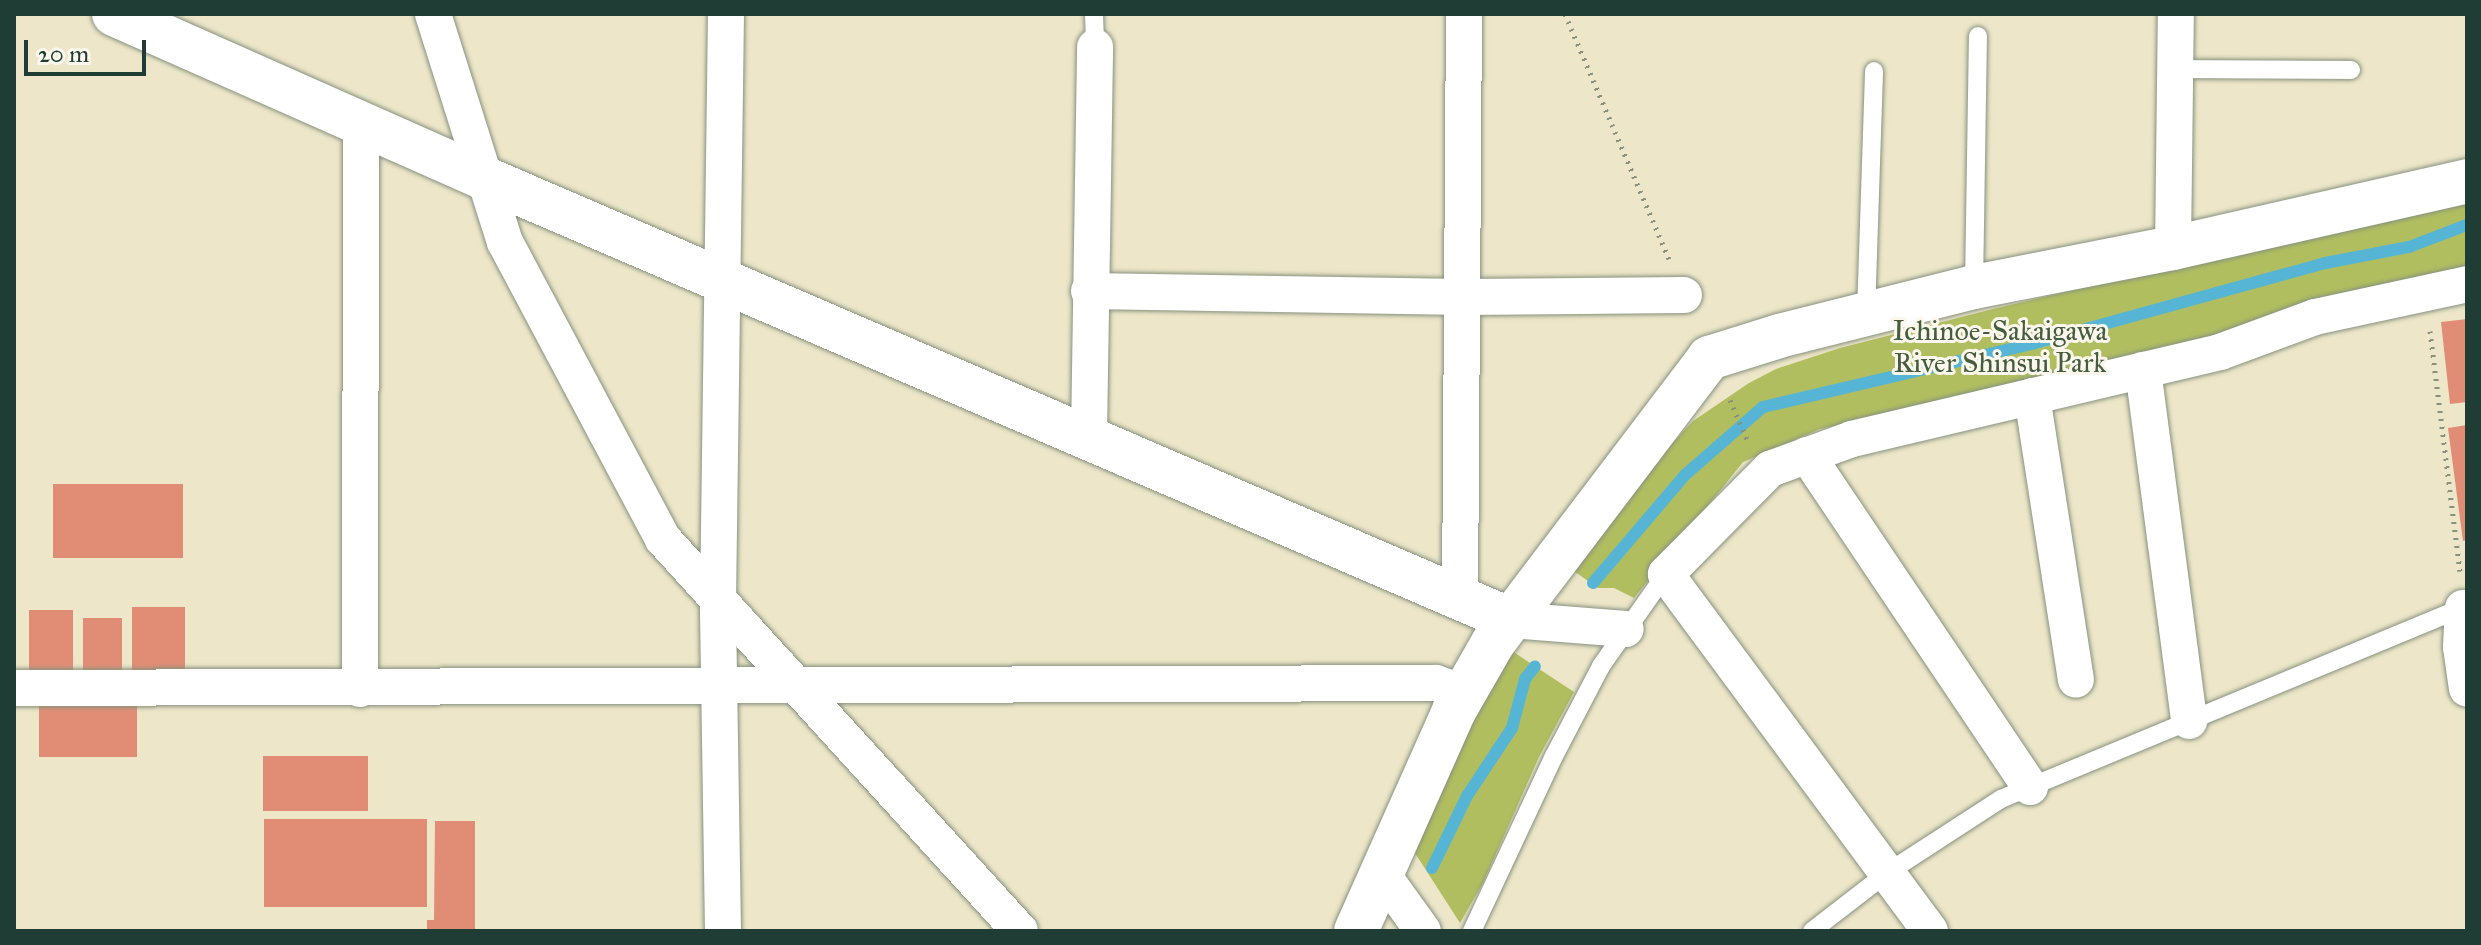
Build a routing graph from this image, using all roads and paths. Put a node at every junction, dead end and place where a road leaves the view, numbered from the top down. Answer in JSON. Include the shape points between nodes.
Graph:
{"nodes":[{"id":1,"x":114,"y":14,"type":"edge"},
{"id":2,"x":433,"y":14,"type":"edge"},
{"id":3,"x":726,"y":14,"type":"edge"},
{"id":4,"x":1464,"y":14,"type":"edge"},
{"id":5,"x":1565,"y":14,"type":"edge"},
{"id":6,"x":2176,"y":14,"type":"edge"},
{"id":7,"x":1095,"y":31,"type":"edge"},
{"id":8,"x":1978,"y":36,"type":"dead end"},
{"id":9,"x":2176,"y":69,"type":"junction"},
{"id":10,"x":2351,"y":70,"type":"dead end"},
{"id":11,"x":1874,"y":71,"type":"dead end"},
{"id":12,"x":361,"y":121,"type":"junction"},
{"id":13,"x":484,"y":178,"type":"junction"},
{"id":14,"x":2467,"y":181,"type":"edge"},
{"id":15,"x":2173,"y":248,"type":"junction"},
{"id":16,"x":724,"y":281,"type":"junction"},
{"id":17,"x":2467,"y":284,"type":"edge"},
{"id":18,"x":1974,"y":287,"type":"junction"},
{"id":19,"x":1089,"y":291,"type":"junction"},
{"id":20,"x":2426,"y":294,"type":"junction"},
{"id":21,"x":1684,"y":295,"type":"joint"},
{"id":22,"x":1464,"y":297,"type":"junction"},
{"id":23,"x":1866,"y":314,"type":"junction"},
{"id":24,"x":2143,"y":370,"type":"junction"},
{"id":25,"x":1718,"y":377,"type":"junction"},
{"id":26,"x":2032,"y":396,"type":"junction"},
{"id":27,"x":1089,"y":436,"type":"junction"},
{"id":28,"x":1752,"y":451,"type":"dead end"},
{"id":29,"x":1807,"y":455,"type":"junction"},
{"id":30,"x":1666,"y":574,"type":"junction"},
{"id":31,"x":1460,"y":598,"type":"junction"},
{"id":32,"x":718,"y":602,"type":"junction"},
{"id":33,"x":2465,"y":607,"type":"edge"},
{"id":34,"x":1511,"y":620,"type":"junction"},
{"id":35,"x":1626,"y":629,"type":"junction"},
{"id":36,"x":2076,"y":680,"type":"dead end"},
{"id":37,"x":721,"y":686,"type":"junction"},
{"id":38,"x":14,"y":688,"type":"edge"},
{"id":39,"x":801,"y":688,"type":"junction"},
{"id":40,"x":360,"y":689,"type":"junction"},
{"id":41,"x":2467,"y":689,"type":"edge"},
{"id":42,"x":1464,"y":693,"type":"junction"},
{"id":43,"x":2189,"y":721,"type":"junction"},
{"id":44,"x":2030,"y":787,"type":"junction"},
{"id":45,"x":1887,"y":873,"type":"junction"},
{"id":46,"x":1382,"y":874,"type":"junction"},
{"id":47,"x":723,"y":931,"type":"edge"},
{"id":48,"x":1020,"y":931,"type":"edge"},
{"id":49,"x":1356,"y":931,"type":"edge"},
{"id":50,"x":1423,"y":931,"type":"edge"},
{"id":51,"x":1472,"y":931,"type":"edge"},
{"id":52,"x":1812,"y":931,"type":"edge"},
{"id":53,"x":1930,"y":931,"type":"edge"}],
"edges":[{"from":1,"to":12,"type":"street"},
{"from":2,"to":13,"type":"street"},
{"from":3,"to":16,"type":"street"},
{"from":4,"to":22,"type":"street"},
{"from":5,"to":21,"type":"path"},
{"from":6,"to":9,"type":"street"},
{"from":7,"to":19,"type":"street"},
{"from":8,"to":18,"type":"lane"},
{"from":9,"to":10,"type":"lane"},
{"from":9,"to":15,"type":"street"},
{"from":11,"to":23,"type":"lane"},
{"from":12,"to":13,"type":"street"},
{"from":12,"to":40,"type":"street"},
{"from":13,"to":16,"type":"street"},
{"from":13,"to":32,"type":"street","via":[[505,242],[663,539]]},
{"from":14,"to":15,"type":"street"},
{"from":15,"to":18,"type":"street"},
{"from":16,"to":27,"type":"street"},
{"from":16,"to":32,"type":"street"},
{"from":17,"to":20,"type":"street"},
{"from":18,"to":23,"type":"street"},
{"from":19,"to":22,"type":"street"},
{"from":19,"to":27,"type":"street"},
{"from":20,"to":24,"type":"street","via":[[2315,317],[2220,352]]},
{"from":20,"to":33,"type":"path"},
{"from":21,"to":22,"type":"street"},
{"from":22,"to":31,"type":"street"},
{"from":23,"to":25,"type":"street","via":[[1779,336]]},
{"from":24,"to":26,"type":"street"},
{"from":24,"to":43,"type":"street"},
{"from":25,"to":28,"type":"path"},
{"from":25,"to":34,"type":"street"},
{"from":26,"to":29,"type":"street","via":[[1852,439]]},
{"from":26,"to":36,"type":"street"},
{"from":27,"to":31,"type":"street"},
{"from":29,"to":30,"type":"street","via":[[1770,469]]},
{"from":29,"to":44,"type":"street"},
{"from":30,"to":35,"type":"lane"},
{"from":30,"to":45,"type":"street"},
{"from":31,"to":34,"type":"street"},
{"from":32,"to":37,"type":"street"},
{"from":32,"to":39,"type":"street"},
{"from":33,"to":41,"type":"street","via":[[2461,647]]},
{"from":33,"to":43,"type":"lane"},
{"from":34,"to":35,"type":"street"},
{"from":34,"to":42,"type":"street"},
{"from":35,"to":51,"type":"lane","via":[[1553,758]]},
{"from":37,"to":39,"type":"street"},
{"from":37,"to":40,"type":"street"},
{"from":37,"to":47,"type":"street"},
{"from":38,"to":40,"type":"street"},
{"from":39,"to":42,"type":"street","via":[[1436,683]]},
{"from":39,"to":48,"type":"street"},
{"from":42,"to":46,"type":"street"},
{"from":43,"to":44,"type":"lane"},
{"from":44,"to":45,"type":"lane","via":[[2001,799]]},
{"from":45,"to":52,"type":"lane"},
{"from":45,"to":53,"type":"street"},
{"from":46,"to":49,"type":"street"},
{"from":46,"to":50,"type":"street"}]}
